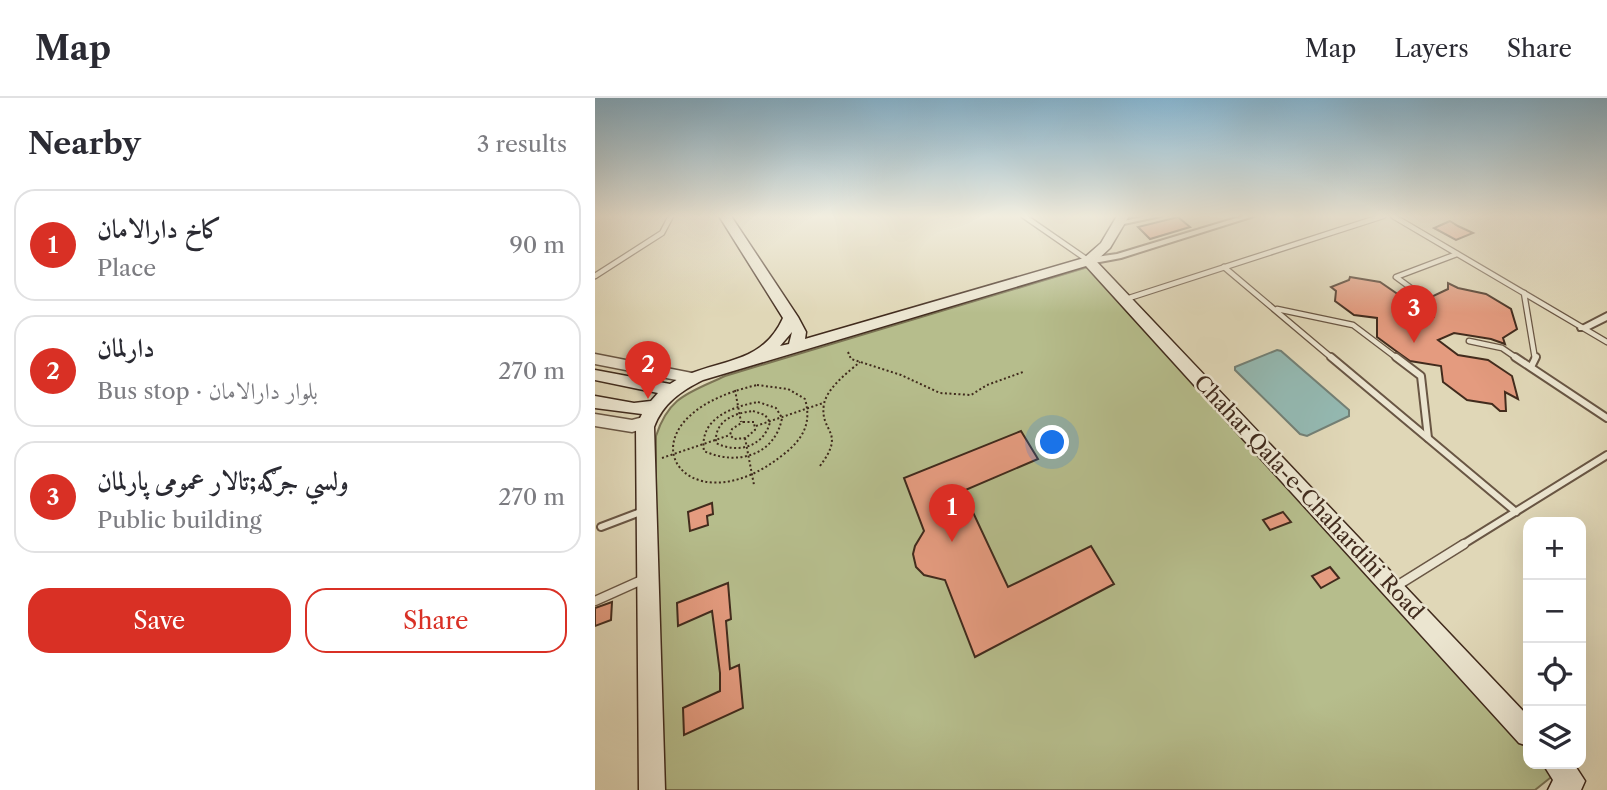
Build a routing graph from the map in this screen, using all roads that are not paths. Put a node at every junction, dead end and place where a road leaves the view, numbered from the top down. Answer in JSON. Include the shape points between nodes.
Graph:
{"nodes":[{"id":1,"x":638,"y":248,"type":"edge"},
{"id":2,"x":746,"y":248,"type":"edge"},
{"id":3,"x":1071,"y":248,"type":"edge"},
{"id":4,"x":1103,"y":248,"type":"edge"},
{"id":5,"x":1143,"y":248,"type":"edge"},
{"id":6,"x":1282,"y":248,"type":"edge"},
{"id":7,"x":1447,"y":248,"type":"edge"},
{"id":8,"x":1457,"y":254,"type":"junction"},
{"id":9,"x":1089,"y":261,"type":"junction"},
{"id":10,"x":1224,"y":267,"type":"junction"},
{"id":11,"x":595,"y":276,"type":"edge"},
{"id":12,"x":1411,"y":288,"type":"dead end"},
{"id":13,"x":1524,"y":293,"type":"junction"},
{"id":14,"x":1126,"y":299,"type":"junction"},
{"id":15,"x":1275,"y":309,"type":"junction"},
{"id":16,"x":1607,"y":316,"type":"edge"},
{"id":17,"x":791,"y":317,"type":"junction"},
{"id":18,"x":1583,"y":328,"type":"junction"},
{"id":19,"x":859,"y":330,"type":"junction"},
{"id":20,"x":1469,"y":341,"type":"dead end"},
{"id":21,"x":1607,"y":342,"type":"edge"},
{"id":22,"x":796,"y":347,"type":"junction"},
{"id":23,"x":595,"y":359,"type":"edge"},
{"id":24,"x":753,"y":359,"type":"junction"},
{"id":25,"x":1531,"y":366,"type":"junction"},
{"id":26,"x":595,"y":375,"type":"edge"},
{"id":27,"x":692,"y":378,"type":"junction"},
{"id":28,"x":671,"y":390,"type":"junction"},
{"id":29,"x":595,"y":402,"type":"edge"},
{"id":30,"x":650,"y":415,"type":"junction"},
{"id":31,"x":1607,"y":418,"type":"edge"},
{"id":32,"x":595,"y":420,"type":"edge"},
{"id":33,"x":1428,"y":438,"type":"junction"},
{"id":34,"x":1607,"y":455,"type":"edge"},
{"id":35,"x":648,"y":509,"type":"junction"},
{"id":36,"x":1516,"y":512,"type":"junction"},
{"id":37,"x":601,"y":527,"type":"dead end"},
{"id":38,"x":649,"y":576,"type":"junction"},
{"id":39,"x":1393,"y":588,"type":"junction"},
{"id":40,"x":595,"y":601,"type":"edge"},
{"id":41,"x":1523,"y":729,"type":"edge"},
{"id":42,"x":652,"y":790,"type":"edge"}],
"edges":[{"from":1,"to":11,"type":"lane"},
{"from":2,"to":17,"type":"main road"},
{"from":3,"to":9,"type":"lane"},
{"from":4,"to":9,"type":"main road"},
{"from":5,"to":9,"type":"street"},
{"from":6,"to":10,"type":"lane"},
{"from":7,"to":8,"type":"lane"},
{"from":8,"to":12,"type":"lane","via":[[1396,277]]},
{"from":8,"to":13,"type":"lane"},
{"from":9,"to":14,"type":"main road","name":"Chahar Qala-e-Chahardihi Road"},
{"from":9,"to":19,"type":"main road"},
{"from":10,"to":14,"type":"lane"},
{"from":10,"to":15,"type":"lane"},
{"from":13,"to":18,"type":"lane"},
{"from":13,"to":25,"type":"lane","via":[[1536,358]]},
{"from":14,"to":39,"type":"main road","name":"Chahar Qala-e-Chahardihi Road"},
{"from":15,"to":33,"type":"lane"},
{"from":15,"to":33,"type":"lane","via":[[1353,325],[1421,376]]},
{"from":16,"to":18,"type":"street"},
{"from":17,"to":19,"type":"main road","via":[[825,333]]},
{"from":17,"to":22,"type":"main road","via":[[800,332]]},
{"from":17,"to":24,"type":"main road","via":[[776,344]]},
{"from":18,"to":21,"type":"lane"},
{"from":19,"to":22,"type":"main road"},
{"from":20,"to":25,"type":"lane","via":[[1502,348]]},
{"from":22,"to":24,"type":"main road"},
{"from":23,"to":27,"type":"street"},
{"from":24,"to":27,"type":"main road"},
{"from":25,"to":31,"type":"lane"},
{"from":26,"to":28,"type":"main road"},
{"from":27,"to":28,"type":"main road"},
{"from":28,"to":30,"type":"main road"},
{"from":29,"to":30,"type":"main road"},
{"from":30,"to":32,"type":"street","via":[[632,426]]},
{"from":30,"to":35,"type":"main road"},
{"from":33,"to":36,"type":"lane"},
{"from":34,"to":36,"type":"lane"},
{"from":35,"to":37,"type":"lane"},
{"from":35,"to":38,"type":"main road"},
{"from":36,"to":39,"type":"lane"},
{"from":38,"to":40,"type":"lane"},
{"from":38,"to":42,"type":"main road"},
{"from":39,"to":41,"type":"main road","name":"Chahar Qala-e-Chahardihi Road"}]}
